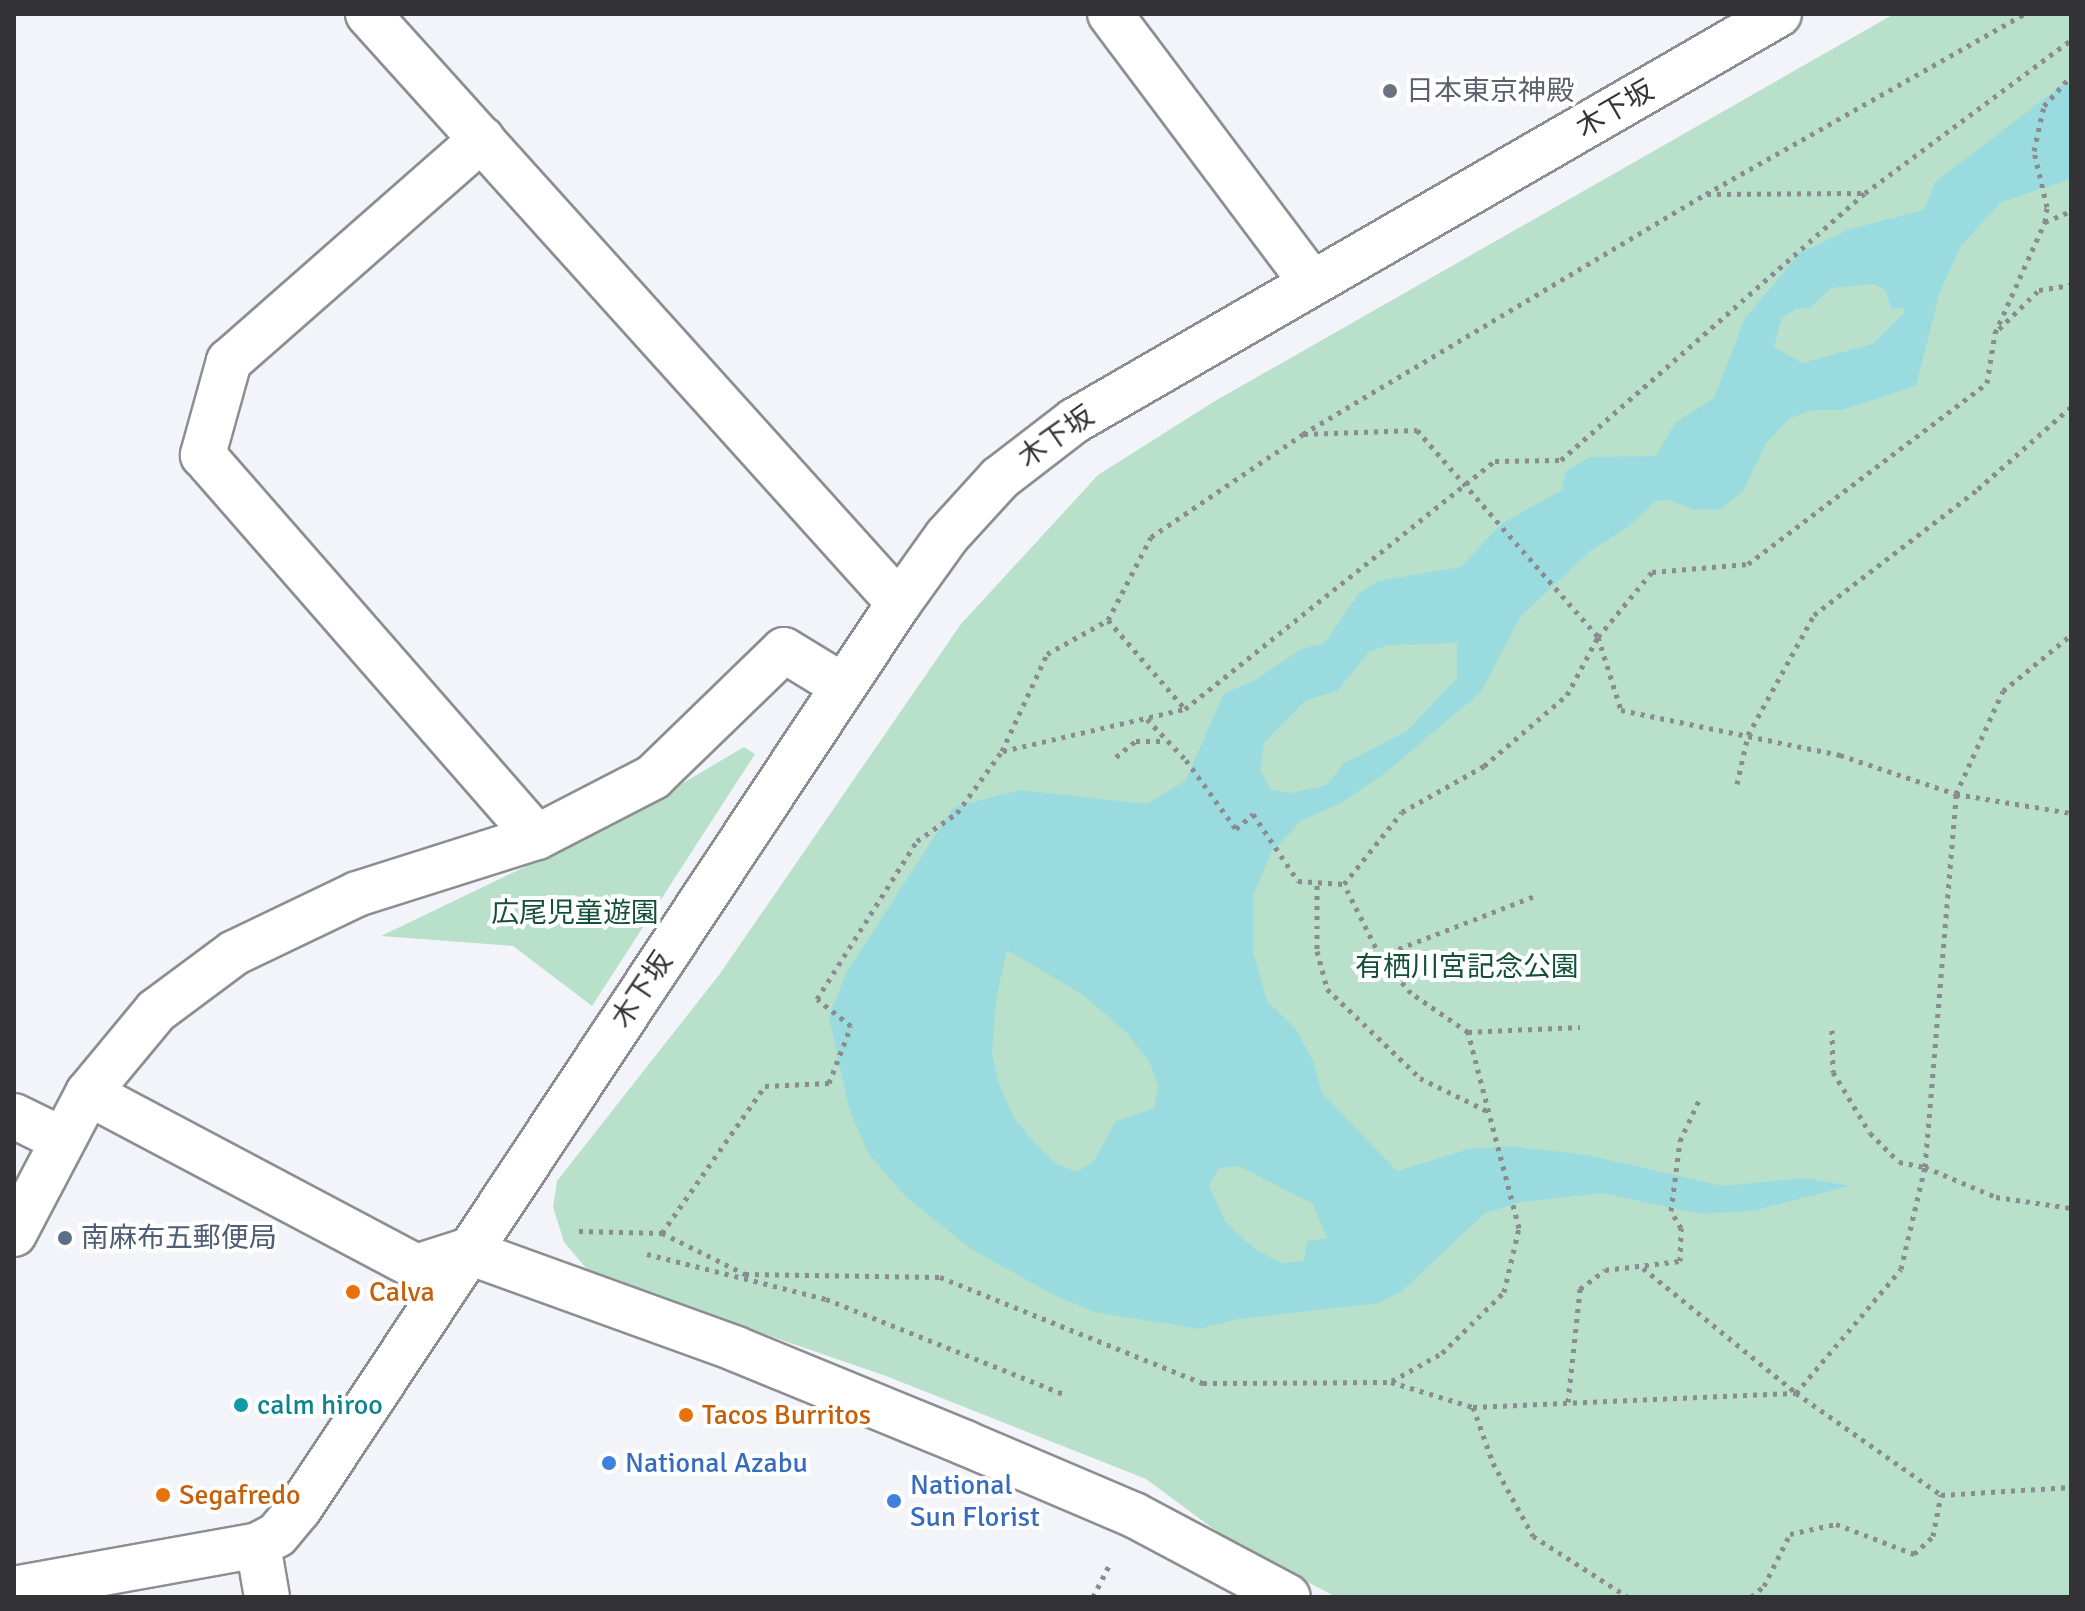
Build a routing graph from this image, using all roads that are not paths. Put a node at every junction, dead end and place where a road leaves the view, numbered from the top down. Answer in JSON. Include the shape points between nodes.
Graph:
{"nodes":[{"id":1,"x":368,"y":14,"type":"edge"},
{"id":2,"x":1110,"y":14,"type":"edge"},
{"id":3,"x":1779,"y":14,"type":"edge"},
{"id":4,"x":482,"y":139,"type":"junction"},
{"id":5,"x":1312,"y":283,"type":"junction"},
{"id":6,"x":899,"y":603,"type":"junction"},
{"id":7,"x":843,"y":686,"type":"junction"},
{"id":8,"x":537,"y":837,"type":"junction"},
{"id":9,"x":88,"y":1093,"type":"junction"},
{"id":10,"x":14,"y":1116,"type":"edge"},
{"id":11,"x":61,"y":1139,"type":"junction"},
{"id":12,"x":14,"y":1234,"type":"edge"},
{"id":13,"x":466,"y":1251,"type":"junction"},
{"id":14,"x":258,"y":1545,"type":"junction"},
{"id":15,"x":14,"y":1589,"type":"edge"},
{"id":16,"x":267,"y":1597,"type":"edge"},
{"id":17,"x":1288,"y":1597,"type":"edge"}],
"edges":[{"from":1,"to":4,"type":"street"},
{"from":2,"to":5,"type":"street"},
{"from":3,"to":5,"type":"street","name":"木下坂"},
{"from":4,"to":6,"type":"street"},
{"from":4,"to":8,"type":"street","via":[[229,361],[203,455]]},
{"from":5,"to":6,"type":"street","name":"木下坂","via":[[1074,421],[1000,478],[947,536]]},
{"from":6,"to":7,"type":"street","name":"木下坂"},
{"from":7,"to":8,"type":"street","via":[[784,650],[653,777]]},
{"from":7,"to":13,"type":"street","name":"木下坂"},
{"from":8,"to":9,"type":"street","via":[[357,894],[234,953],[156,1011]]},
{"from":9,"to":11,"type":"street"},
{"from":9,"to":13,"type":"street","via":[[416,1267]]},
{"from":10,"to":11,"type":"street"},
{"from":11,"to":12,"type":"street"},
{"from":13,"to":14,"type":"street","name":"木下坂","via":[[299,1509],[277,1535]]},
{"from":13,"to":17,"type":"street","via":[[736,1349],[965,1443],[1134,1515]]},
{"from":14,"to":15,"type":"street"},
{"from":14,"to":16,"type":"street"}]}
